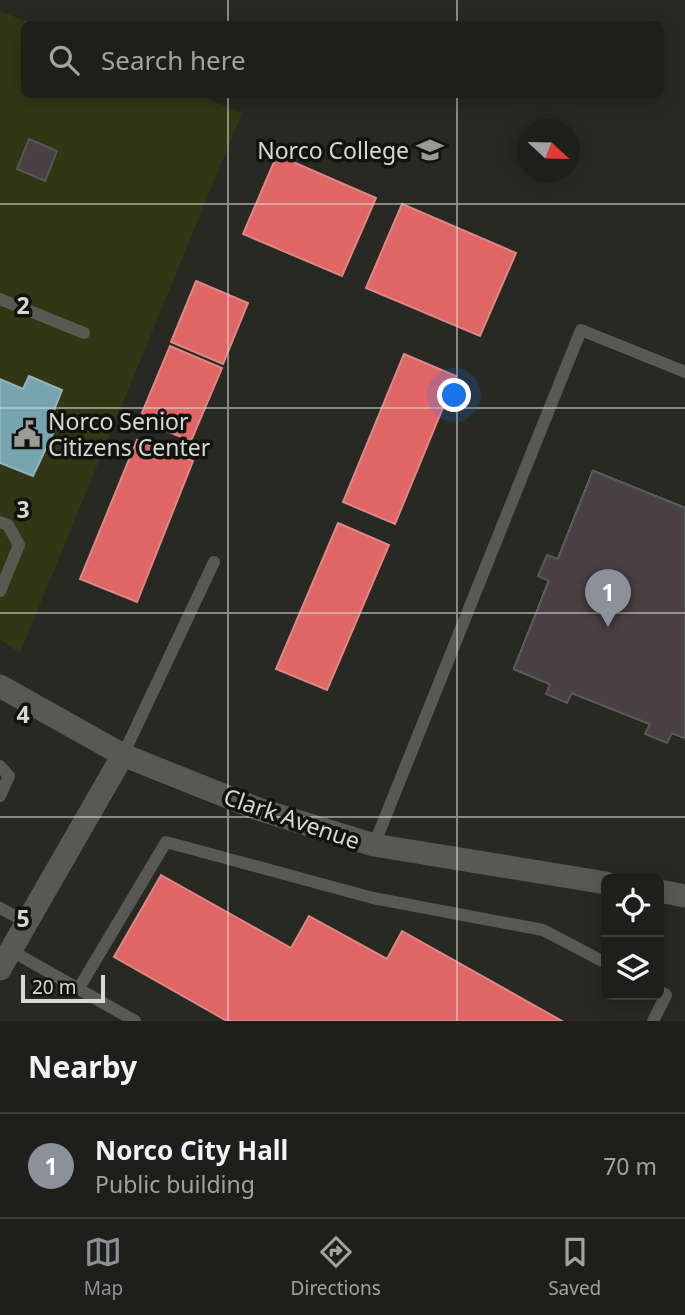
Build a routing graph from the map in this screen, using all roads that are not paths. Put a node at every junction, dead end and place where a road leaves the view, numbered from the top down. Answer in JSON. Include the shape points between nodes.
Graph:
{"nodes":[{"id":1,"x":0,"y":299,"type":"edge"},
{"id":2,"x":84,"y":333,"type":"dead end"},
{"id":3,"x":685,"y":372,"type":"edge"},
{"id":4,"x":0,"y":522,"type":"edge"},
{"id":5,"x":214,"y":562,"type":"dead end"},
{"id":6,"x":0,"y":590,"type":"edge"},
{"id":7,"x":0,"y":686,"type":"edge"},
{"id":8,"x":123,"y":755,"type":"junction"},
{"id":9,"x":0,"y":766,"type":"edge"},
{"id":10,"x":0,"y":796,"type":"edge"},
{"id":11,"x":374,"y":845,"type":"junction"},
{"id":12,"x":601,"y":882,"type":"edge"},
{"id":13,"x":664,"y":892,"type":"edge"},
{"id":14,"x":685,"y":896,"type":"edge"},
{"id":15,"x":0,"y":908,"type":"edge"},
{"id":16,"x":26,"y":922,"type":"junction"},
{"id":17,"x":5,"y":960,"type":"edge"},
{"id":18,"x":601,"y":960,"type":"edge"},
{"id":19,"x":79,"y":988,"type":"junction"},
{"id":20,"x":664,"y":1000,"type":"edge"},
{"id":21,"x":135,"y":1021,"type":"edge"},
{"id":22,"x":653,"y":1021,"type":"edge"}],
"edges":[{"from":1,"to":2,"type":"lane"},
{"from":3,"to":11,"type":"lane","via":[[581,330]]},
{"from":4,"to":6,"type":"lane","via":[[8,525],[19,545]]},
{"from":5,"to":8,"type":"lane"},
{"from":7,"to":8,"type":"street","name":"Clark Avenue"},
{"from":8,"to":11,"type":"street","name":"Clark Avenue","via":[[258,809]]},
{"from":8,"to":16,"type":"street"},
{"from":9,"to":10,"type":"lane","via":[[9,776]]},
{"from":11,"to":12,"type":"street","name":"Clark Avenue"},
{"from":13,"to":14,"type":"street"},
{"from":15,"to":16,"type":"lane"},
{"from":16,"to":17,"type":"street"},
{"from":17,"to":19,"type":"lane"},
{"from":18,"to":19,"type":"lane","via":[[542,930],[373,898],[166,842]]},
{"from":19,"to":21,"type":"lane"},
{"from":20,"to":22,"type":"lane"}]}
